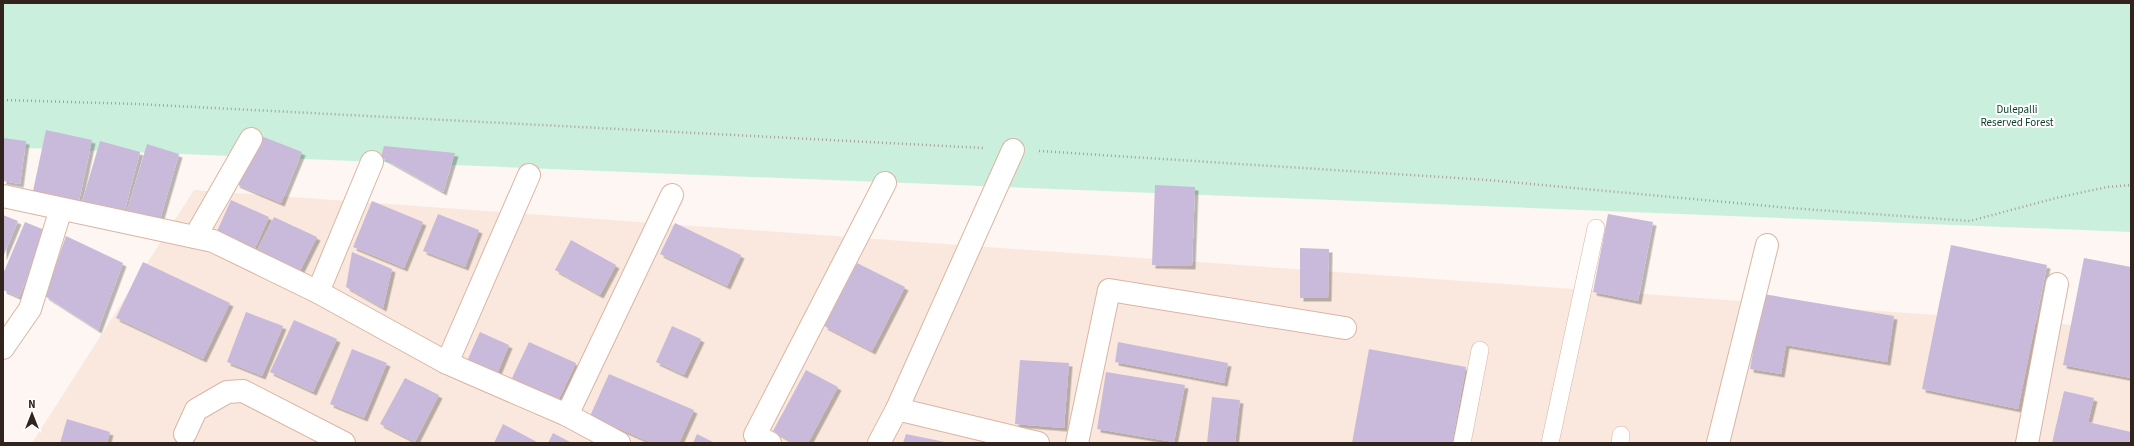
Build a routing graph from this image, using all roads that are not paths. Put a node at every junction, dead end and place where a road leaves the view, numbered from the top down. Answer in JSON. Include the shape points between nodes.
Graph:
{"nodes":[{"id":1,"x":251,"y":139,"type":"dead end"},
{"id":2,"x":1013,"y":150,"type":"road end"},
{"id":3,"x":372,"y":162,"type":"dead end"},
{"id":4,"x":529,"y":175,"type":"dead end"},
{"id":5,"x":885,"y":183,"type":"dead end"},
{"id":6,"x":672,"y":194,"type":"dead end"},
{"id":7,"x":3,"y":196,"type":"edge"},
{"id":8,"x":61,"y":209,"type":"junction"},
{"id":9,"x":1596,"y":228,"type":"dead end"},
{"id":10,"x":195,"y":238,"type":"junction"},
{"id":11,"x":1767,"y":245,"type":"dead end"},
{"id":12,"x":2057,"y":284,"type":"dead end"},
{"id":13,"x":318,"y":292,"type":"junction"},
{"id":14,"x":1344,"y":328,"type":"dead end"},
{"id":15,"x":3,"y":348,"type":"edge"},
{"id":16,"x":1480,"y":350,"type":"dead end"},
{"id":17,"x":447,"y":363,"type":"junction"},
{"id":18,"x":897,"y":409,"type":"junction"},
{"id":19,"x":567,"y":415,"type":"junction"},
{"id":20,"x":185,"y":434,"type":"dead end"},
{"id":21,"x":344,"y":443,"type":"edge"},
{"id":22,"x":619,"y":443,"type":"edge"},
{"id":23,"x":770,"y":443,"type":"edge"},
{"id":24,"x":879,"y":443,"type":"edge"},
{"id":25,"x":1038,"y":443,"type":"edge"},
{"id":26,"x":1077,"y":443,"type":"edge"},
{"id":27,"x":1462,"y":443,"type":"edge"},
{"id":28,"x":1550,"y":443,"type":"edge"},
{"id":29,"x":1718,"y":443,"type":"edge"},
{"id":30,"x":2027,"y":443,"type":"edge"}],
"edges":[{"from":1,"to":10,"type":"street"},
{"from":2,"to":18,"type":"street"},
{"from":3,"to":13,"type":"street"},
{"from":4,"to":17,"type":"street"},
{"from":5,"to":23,"type":"street","via":[[755,435]]},
{"from":6,"to":19,"type":"street"},
{"from":7,"to":8,"type":"street"},
{"from":8,"to":10,"type":"street"},
{"from":8,"to":15,"type":"street","via":[[30,309]]},
{"from":9,"to":28,"type":"lane"},
{"from":10,"to":13,"type":"street","via":[[213,241]]},
{"from":11,"to":29,"type":"street"},
{"from":12,"to":30,"type":"street"},
{"from":13,"to":17,"type":"street"},
{"from":14,"to":26,"type":"street","via":[[1109,290]]},
{"from":16,"to":27,"type":"lane"},
{"from":17,"to":19,"type":"street"},
{"from":18,"to":24,"type":"street"},
{"from":18,"to":25,"type":"street"},
{"from":19,"to":22,"type":"street"},
{"from":20,"to":21,"type":"street","via":[[196,410],[227,392],[243,391]]}]}
